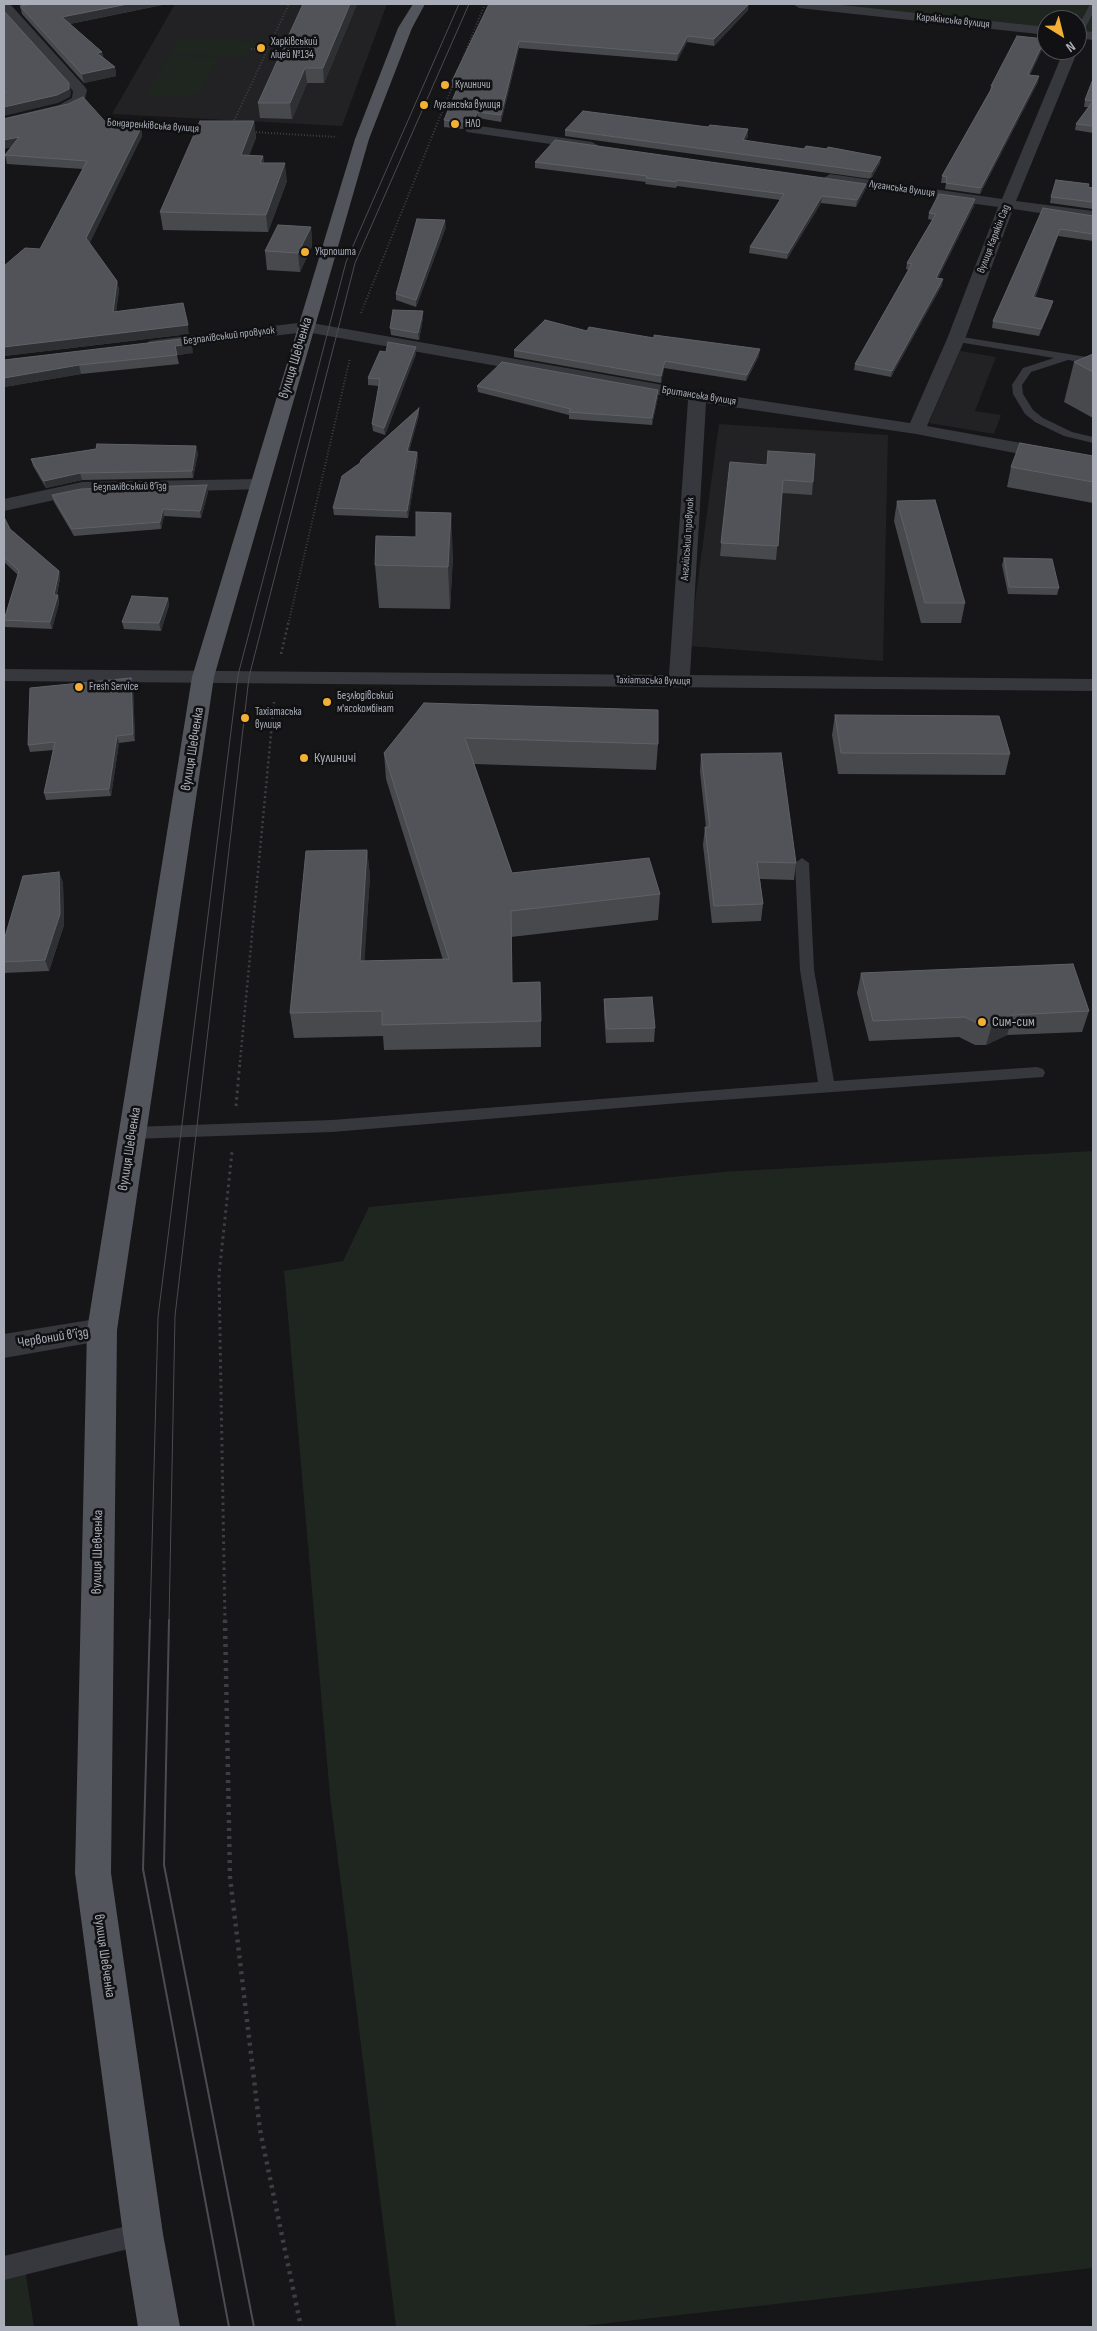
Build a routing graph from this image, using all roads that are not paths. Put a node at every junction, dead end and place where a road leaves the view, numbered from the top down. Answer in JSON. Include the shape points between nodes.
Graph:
{"nodes":[{"id":1,"x":419,"y":4,"type":"edge"},
{"id":2,"x":800,"y":4,"type":"edge"},
{"id":3,"x":27,"y":7,"type":"edge"},
{"id":4,"x":5,"y":9,"type":"edge"},
{"id":5,"x":1037,"y":30,"type":"edge"},
{"id":6,"x":1067,"y":60,"type":"edge"},
{"id":7,"x":4,"y":122,"type":"edge"},
{"id":8,"x":472,"y":129,"type":"dead end"},
{"id":9,"x":608,"y":148,"type":"edge"},
{"id":10,"x":812,"y":176,"type":"edge"},
{"id":11,"x":1007,"y":204,"type":"junction"},
{"id":12,"x":1093,"y":216,"type":"edge"},
{"id":13,"x":306,"y":327,"type":"junction"},
{"id":14,"x":956,"y":339,"type":"junction"},
{"id":15,"x":140,"y":347,"type":"edge"},
{"id":16,"x":1064,"y":358,"type":"junction"},
{"id":17,"x":1093,"y":361,"type":"edge"},
{"id":18,"x":697,"y":396,"type":"junction"},
{"id":19,"x":916,"y":428,"type":"junction"},
{"id":20,"x":1093,"y":440,"type":"edge"},
{"id":21,"x":1093,"y":462,"type":"edge"},
{"id":22,"x":258,"y":485,"type":"junction"},
{"id":23,"x":4,"y":505,"type":"edge"},
{"id":24,"x":4,"y":676,"type":"edge"},
{"id":25,"x":203,"y":678,"type":"junction"},
{"id":26,"x":680,"y":681,"type":"junction"},
{"id":27,"x":1093,"y":685,"type":"edge"},
{"id":28,"x":802,"y":863,"type":"dead end"},
{"id":29,"x":1037,"y":1073,"type":"dead end"},
{"id":30,"x":827,"y":1086,"type":"junction"},
{"id":31,"x":133,"y":1133,"type":"junction"},
{"id":32,"x":102,"y":1330,"type":"junction"},
{"id":33,"x":4,"y":1346,"type":"edge"},
{"id":34,"x":143,"y":2234,"type":"junction"},
{"id":35,"x":4,"y":2268,"type":"edge"},
{"id":36,"x":159,"y":2327,"type":"edge"}],
"edges":[{"from":1,"to":13,"type":"main road","name":"вулиця Шевченка","via":[[405,28],[362,139]]},
{"from":2,"to":5,"type":"street","name":"Карякінська вулиця"},
{"from":3,"to":4,"type":"street"},
{"from":4,"to":7,"type":"street","via":[[80,90],[79,100],[64,108]]},
{"from":6,"to":11,"type":"street","name":"вулиця Карякін Сад"},
{"from":8,"to":9,"type":"street"},
{"from":10,"to":11,"type":"street","name":"Луганська вулиця"},
{"from":11,"to":12,"type":"street","name":"Луганська вулиця"},
{"from":11,"to":14,"type":"street","name":"вулиця Карякін Сад"},
{"from":13,"to":15,"type":"street","name":"Безпалівський провулок"},
{"from":13,"to":18,"type":"street","name":"Британська вулиця"},
{"from":13,"to":22,"type":"main road","name":"вулиця Шевченка"},
{"from":14,"to":16,"type":"lane"},
{"from":14,"to":19,"type":"street","name":"вулиця Карякін Сад"},
{"from":16,"to":17,"type":"lane"},
{"from":16,"to":20,"type":"lane","via":[[1027,370],[1018,385],[1018,394],[1029,412],[1039,420],[1068,434]]},
{"from":18,"to":19,"type":"street","name":"Британська вулиця"},
{"from":18,"to":26,"type":"street","name":"Англійський провулок"},
{"from":19,"to":21,"type":"street","name":"Британська вулиця"},
{"from":22,"to":23,"type":"street","name":"Безпалівський в’їзд","via":[[82,488]]},
{"from":22,"to":25,"type":"main road","name":"вулиця Шевченка"},
{"from":24,"to":25,"type":"street","name":"Тахіатаська вулиця"},
{"from":25,"to":26,"type":"street","name":"Тахіатаська вулиця"},
{"from":25,"to":31,"type":"main road","name":"вулиця Шевченка"},
{"from":26,"to":27,"type":"street","name":"Тахіатаська вулиця"},
{"from":28,"to":30,"type":"lane","via":[[807,970]]},
{"from":29,"to":30,"type":"lane"},
{"from":30,"to":31,"type":"lane","via":[[332,1126]]},
{"from":31,"to":32,"type":"main road","name":"вулиця Шевченка"},
{"from":32,"to":33,"type":"street","name":"Червоний в’їзд"},
{"from":32,"to":34,"type":"main road","name":"вулиця Шевченка","via":[[92,1873]]},
{"from":34,"to":35,"type":"lane"},
{"from":34,"to":36,"type":"main road","name":"вулиця Шевченка"}]}
